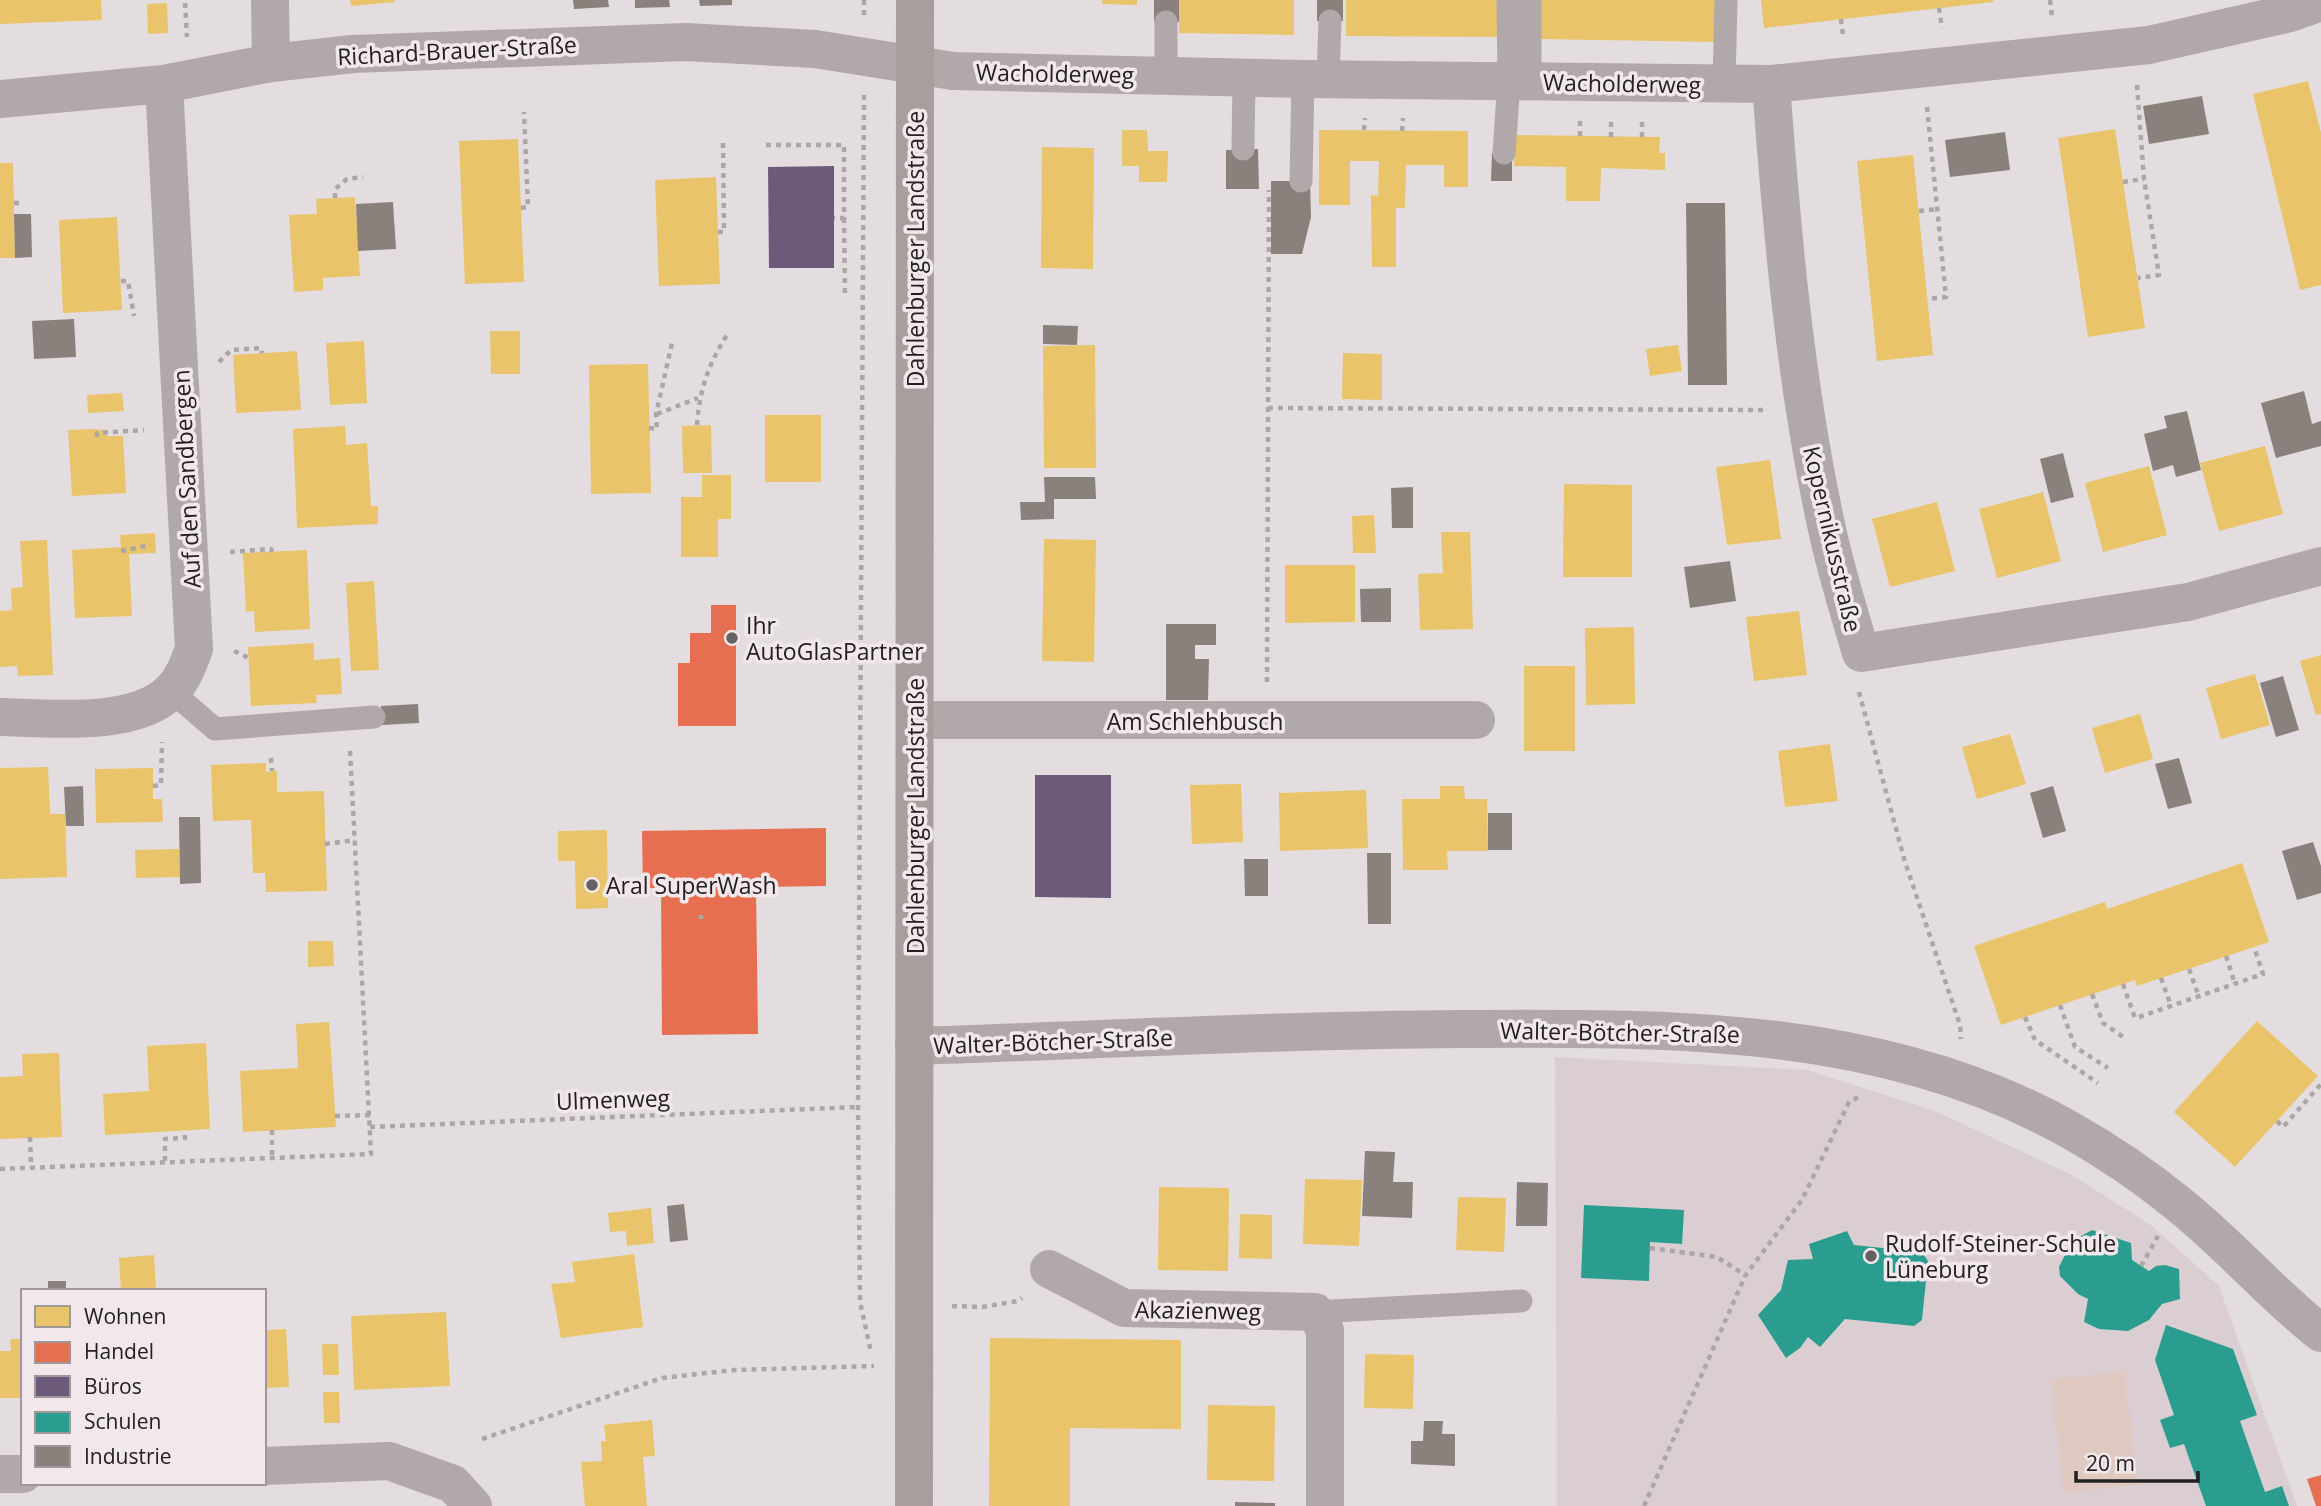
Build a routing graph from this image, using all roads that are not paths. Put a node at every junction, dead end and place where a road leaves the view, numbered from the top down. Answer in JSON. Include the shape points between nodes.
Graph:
{"nodes":[{"id":1,"x":270,"y":0,"type":"edge"},
{"id":2,"x":915,"y":0,"type":"edge"},
{"id":3,"x":1508,"y":0,"type":"edge"},
{"id":4,"x":1530,"y":0,"type":"edge"},
{"id":5,"x":1726,"y":0,"type":"edge"},
{"id":6,"x":2299,"y":5,"type":"edge"},
{"id":7,"x":1330,"y":21,"type":"dead end"},
{"id":8,"x":1166,"y":22,"type":"dead end"},
{"id":9,"x":271,"y":63,"type":"junction"},
{"id":10,"x":915,"y":65,"type":"junction"},
{"id":11,"x":1166,"y":76,"type":"junction"},
{"id":12,"x":1244,"y":78,"type":"junction"},
{"id":13,"x":1316,"y":79,"type":"junction"},
{"id":14,"x":1519,"y":82,"type":"junction"},
{"id":15,"x":164,"y":84,"type":"junction"},
{"id":16,"x":1724,"y":84,"type":"junction"},
{"id":17,"x":1770,"y":84,"type":"junction"},
{"id":18,"x":0,"y":99,"type":"edge"},
{"id":19,"x":1243,"y":149,"type":"dead end"},
{"id":20,"x":1504,"y":153,"type":"dead end"},
{"id":21,"x":1301,"y":181,"type":"dead end"},
{"id":22,"x":2321,"y":566,"type":"edge"},
{"id":23,"x":162,"y":698,"type":"junction"},
{"id":24,"x":0,"y":717,"type":"edge"},
{"id":25,"x":374,"y":717,"type":"dead end"},
{"id":26,"x":915,"y":720,"type":"junction"},
{"id":27,"x":1476,"y":720,"type":"dead end"},
{"id":28,"x":914,"y":1046,"type":"junction"},
{"id":29,"x":1049,"y":1269,"type":"road end"},
{"id":30,"x":1521,"y":1301,"type":"dead end"},
{"id":31,"x":1315,"y":1312,"type":"junction"},
{"id":32,"x":2321,"y":1333,"type":"edge"},
{"id":33,"x":266,"y":1466,"type":"edge"},
{"id":34,"x":21,"y":1474,"type":"edge"},
{"id":35,"x":0,"y":1475,"type":"edge"},
{"id":36,"x":473,"y":1506,"type":"edge"},
{"id":37,"x":914,"y":1506,"type":"edge"},
{"id":38,"x":1325,"y":1506,"type":"edge"}],
"edges":[{"from":1,"to":9,"type":"street"},
{"from":2,"to":10,"type":"main road","name":"Dahlenburger Landstraße"},
{"from":3,"to":14,"type":"lane"},
{"from":4,"to":14,"type":"lane"},
{"from":5,"to":16,"type":"lane"},
{"from":6,"to":17,"type":"street","name":"Wacholderweg","via":[[2134,47]]},
{"from":7,"to":13,"type":"lane"},
{"from":8,"to":11,"type":"lane"},
{"from":9,"to":10,"type":"street","name":"Richard-Brauer-Straße","via":[[354,54],[686,42],[766,44]]},
{"from":9,"to":15,"type":"street","name":"Richard-Brauer-Straße"},
{"from":10,"to":11,"type":"street","name":"Wacholderweg","via":[[953,71]]},
{"from":10,"to":26,"type":"main road","name":"Dahlenburger Landstraße"},
{"from":11,"to":12,"type":"street","name":"Wacholderweg"},
{"from":12,"to":13,"type":"street","name":"Wacholderweg"},
{"from":12,"to":19,"type":"lane"},
{"from":13,"to":14,"type":"street","name":"Wacholderweg"},
{"from":13,"to":21,"type":"lane"},
{"from":14,"to":16,"type":"street","name":"Wacholderweg"},
{"from":14,"to":20,"type":"lane"},
{"from":15,"to":18,"type":"street","name":"Richard-Brauer-Straße"},
{"from":15,"to":23,"type":"street","name":"Auf den Sandbergen","via":[[194,649],[186,671]]},
{"from":16,"to":17,"type":"street","name":"Wacholderweg"},
{"from":17,"to":22,"type":"street","name":"Kopernikusstraße","via":[[1783,246],[1804,411],[1827,531],[1861,653],[2188,602]]},
{"from":23,"to":24,"type":"street","via":[[121,716]]},
{"from":23,"to":25,"type":"lane","via":[[215,729]]},
{"from":26,"to":27,"type":"street","name":"Am Schlehbusch"},
{"from":26,"to":28,"type":"main road","name":"Dahlenburger Landstraße"},
{"from":28,"to":32,"type":"street","name":"Walter-Bötcher-Straße","via":[[1600,1028],[1720,1033],[1827,1045],[1949,1077],[2070,1130],[2177,1202]]},
{"from":28,"to":37,"type":"main road","name":"Dahlenburger Landstraße"},
{"from":29,"to":31,"type":"street","name":"Akazienweg","via":[[1124,1308]]},
{"from":30,"to":31,"type":"lane","name":"Akazienweg"},
{"from":31,"to":38,"type":"street","via":[[1325,1330]]},
{"from":33,"to":36,"type":"street","via":[[389,1461],[453,1484]]},
{"from":34,"to":35,"type":"street"}]}
